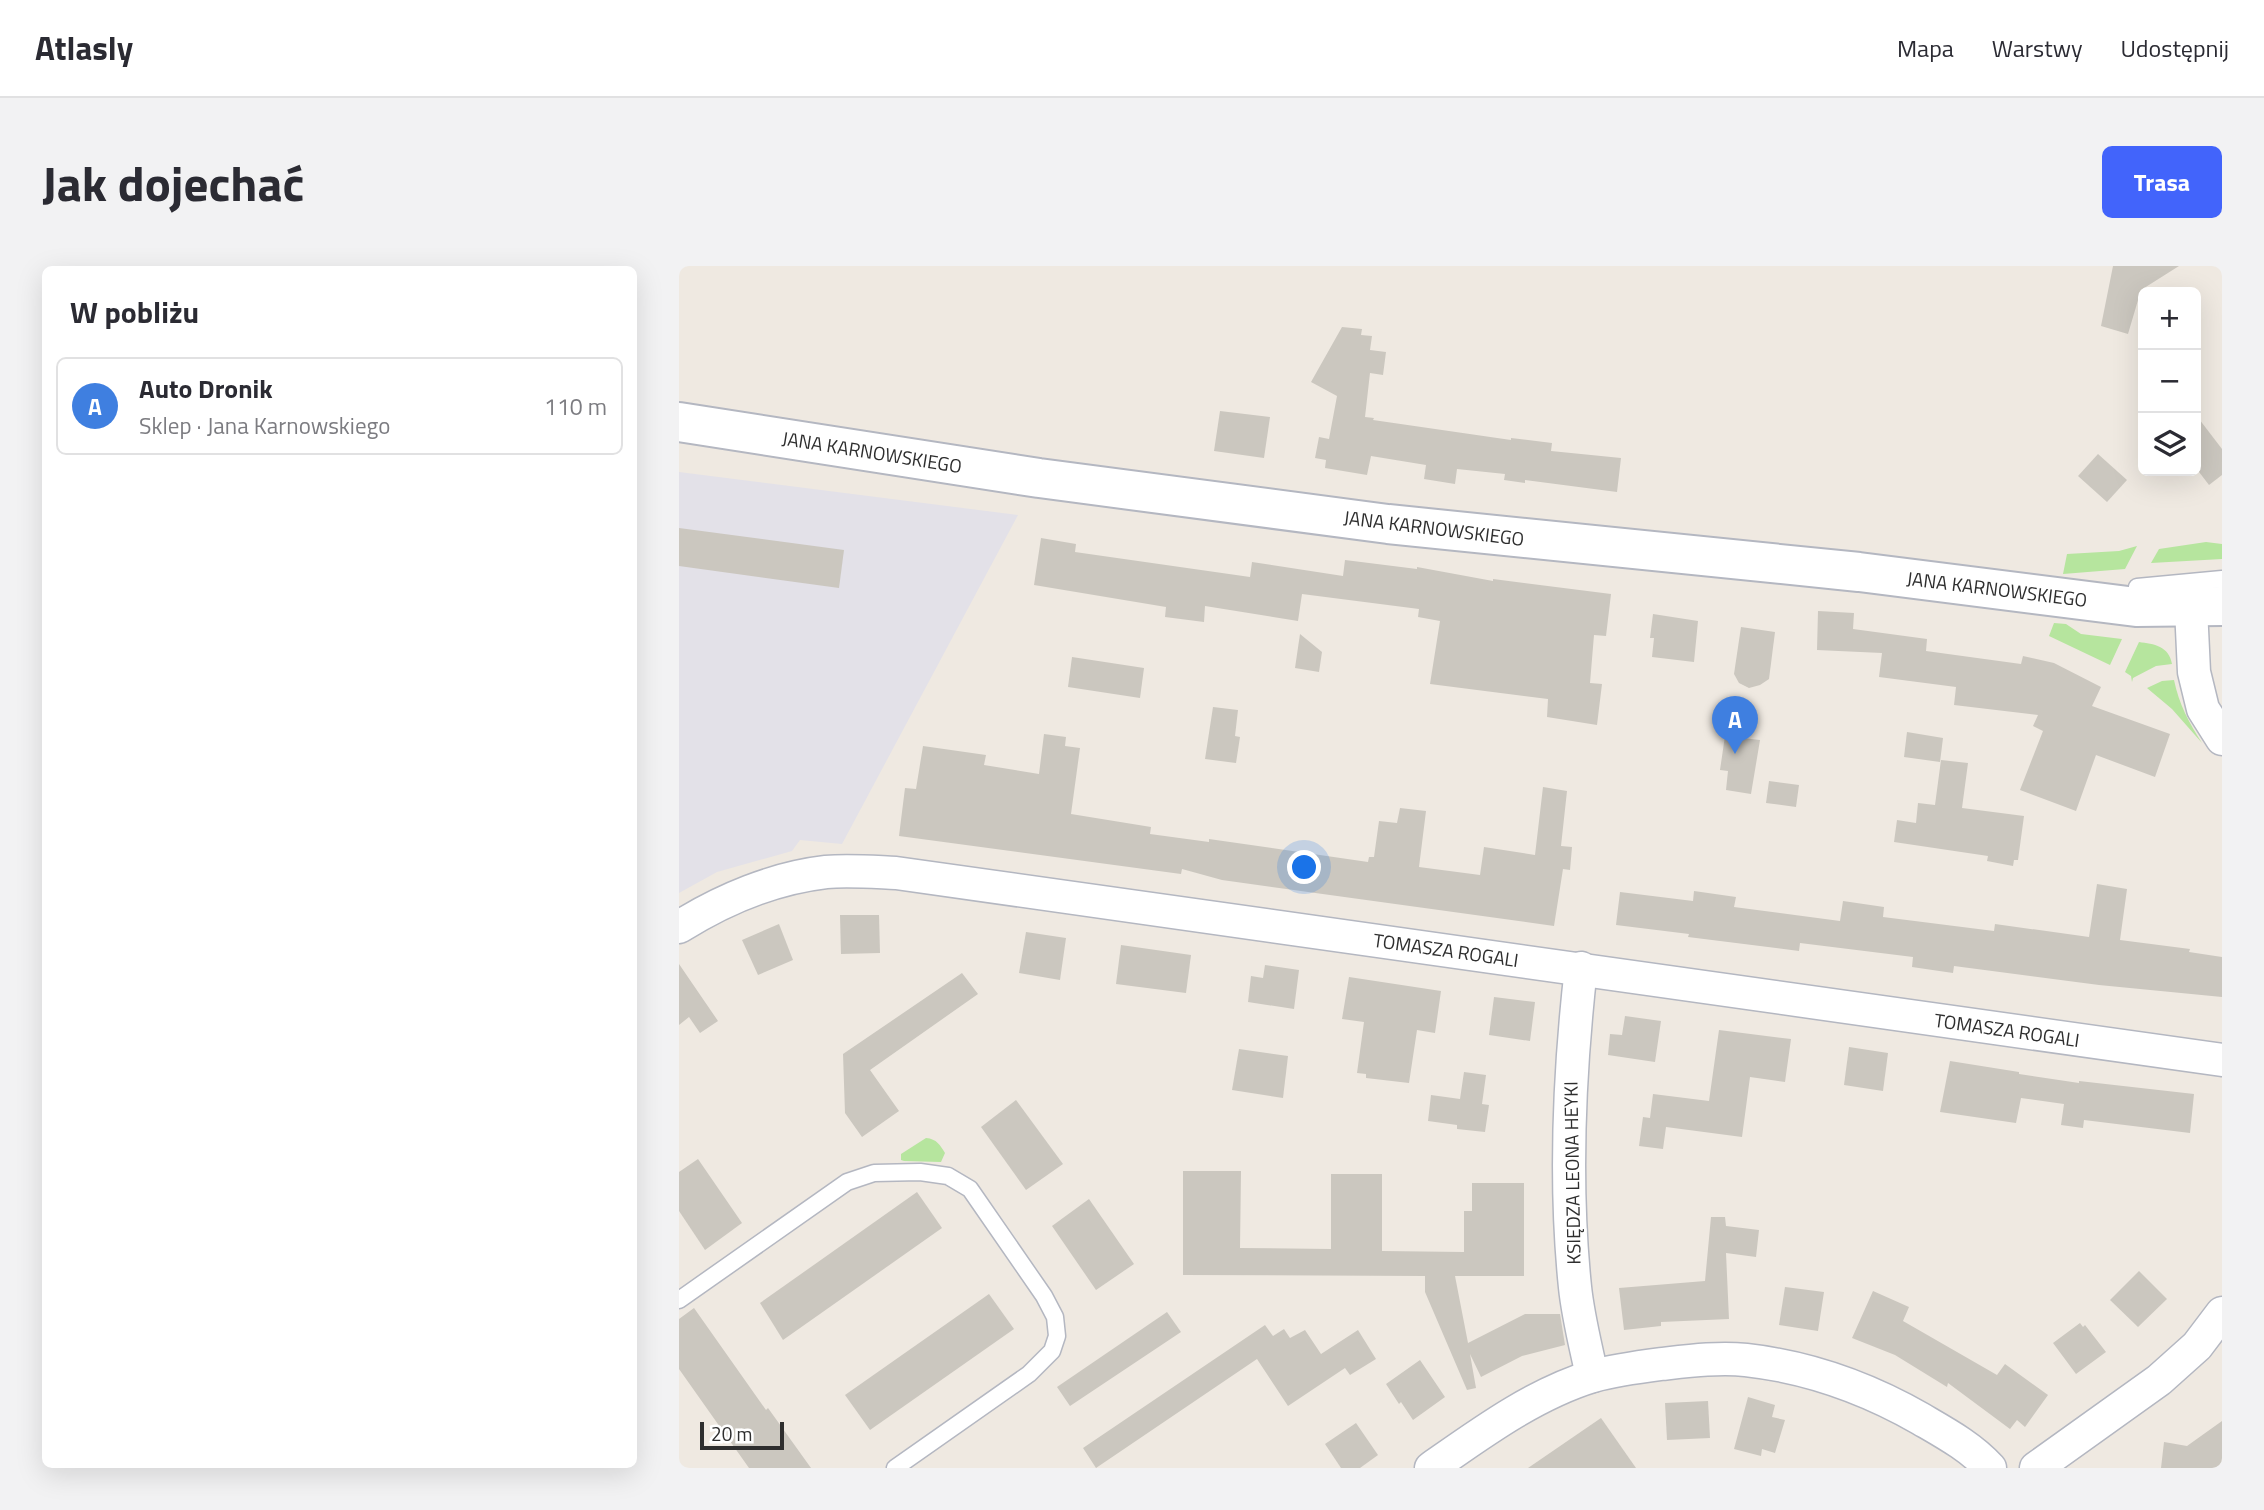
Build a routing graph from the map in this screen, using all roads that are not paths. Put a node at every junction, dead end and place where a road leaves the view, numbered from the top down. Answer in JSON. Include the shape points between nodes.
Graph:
{"nodes":[{"id":1,"x":679,"y":422,"type":"edge"},
{"id":2,"x":2222,"y":579,"type":"edge"},
{"id":3,"x":2136,"y":607,"type":"junction"},
{"id":4,"x":2207,"y":607,"type":"edge"},
{"id":5,"x":2222,"y":739,"type":"edge"},
{"id":6,"x":679,"y":928,"type":"edge"},
{"id":7,"x":1581,"y":968,"type":"junction"},
{"id":8,"x":2222,"y":1060,"type":"edge"},
{"id":9,"x":679,"y":1300,"type":"edge"},
{"id":10,"x":2222,"y":1313,"type":"edge"},
{"id":11,"x":1593,"y":1376,"type":"junction"},
{"id":12,"x":895,"y":1468,"type":"edge"},
{"id":13,"x":1431,"y":1468,"type":"edge"},
{"id":14,"x":1990,"y":1468,"type":"edge"},
{"id":15,"x":2036,"y":1468,"type":"edge"}],
"edges":[{"from":1,"to":3,"type":"main road","name":"JANA KARNOWSKIEGO","via":[[1209,502],[1859,572]]},
{"from":2,"to":3,"type":"lane","via":[[2137,587]]},
{"from":3,"to":4,"type":"main road","name":"JANA KARNOWSKIEGO"},
{"from":4,"to":5,"type":"street","name":"JANA KARNOWSKIEGO","via":[[2194,672],[2203,709]]},
{"from":6,"to":7,"type":"street","name":"TOMASZA ROGALI","via":[[743,894],[825,872],[855,871]]},
{"from":7,"to":8,"type":"street","name":"TOMASZA ROGALI"},
{"from":7,"to":11,"type":"street","name":"KSIĘDZA LEONA HEYKI","via":[[1570,1076],[1569,1169],[1575,1289]]},
{"from":9,"to":12,"type":"lane","via":[[848,1182],[874,1173],[920,1172],[948,1176],[970,1189],[1044,1296],[1055,1317],[1057,1336],[1052,1352],[1029,1374]]},
{"from":10,"to":15,"type":"street","via":[[2197,1346],[2159,1380]]},
{"from":11,"to":13,"type":"street","via":[[1511,1414]]},
{"from":11,"to":14,"type":"street","via":[[1694,1361],[1744,1360],[1803,1369],[1897,1405],[1979,1455]]}]}
